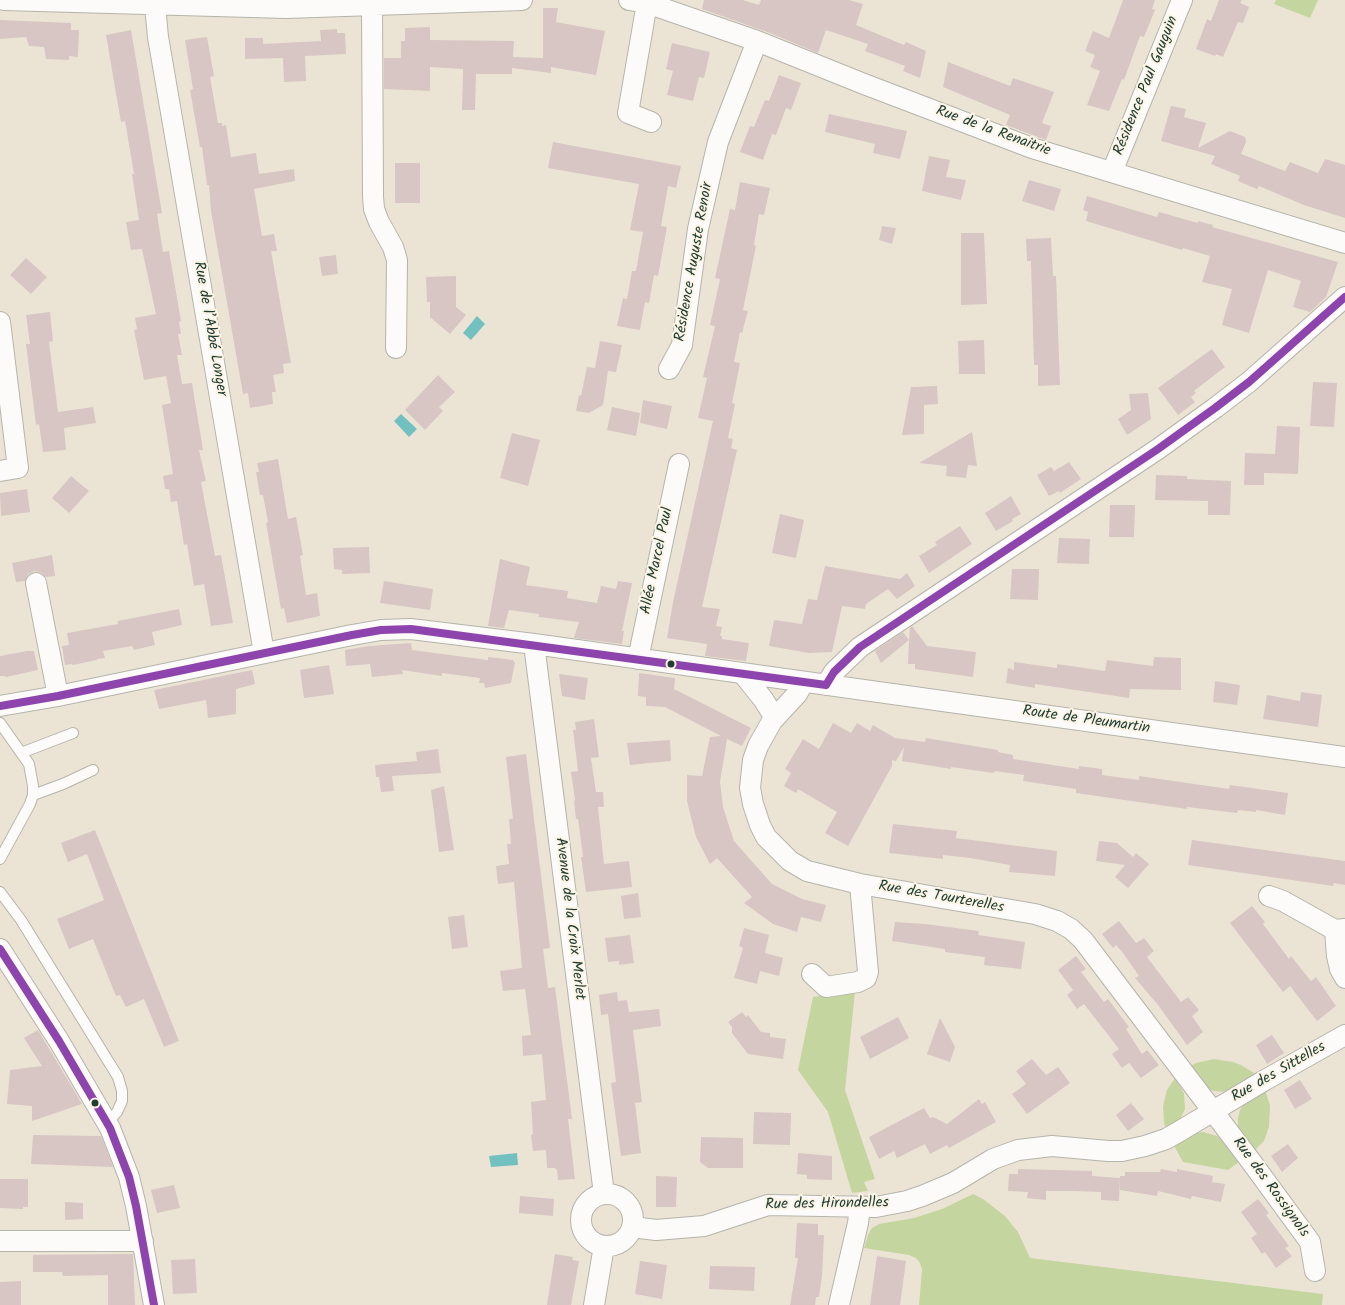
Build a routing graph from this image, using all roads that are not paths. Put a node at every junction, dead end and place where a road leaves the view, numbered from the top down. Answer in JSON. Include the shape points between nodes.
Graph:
{"nodes":[{"id":1,"x":4,"y":0,"type":"edge"},
{"id":2,"x":522,"y":0,"type":"edge"},
{"id":3,"x":1182,"y":0,"type":"edge"},
{"id":4,"x":638,"y":1,"type":"edge"},
{"id":5,"x":210,"y":4,"type":"edge"},
{"id":6,"x":155,"y":5,"type":"junction"},
{"id":7,"x":372,"y":5,"type":"junction"},
{"id":8,"x":757,"y":40,"type":"junction"},
{"id":9,"x":651,"y":122,"type":"dead end"},
{"id":10,"x":1112,"y":172,"type":"junction"},
{"id":11,"x":1345,"y":243,"type":"edge"},
{"id":12,"x":1345,"y":297,"type":"edge"},
{"id":13,"x":0,"y":322,"type":"edge"},
{"id":14,"x":396,"y":348,"type":"dead end"},
{"id":15,"x":669,"y":369,"type":"dead end"},
{"id":16,"x":679,"y":464,"type":"dead end"},
{"id":17,"x":0,"y":471,"type":"edge"},
{"id":18,"x":36,"y":583,"type":"dead end"},
{"id":19,"x":534,"y":644,"type":"junction"},
{"id":20,"x":264,"y":653,"type":"junction"},
{"id":21,"x":638,"y":659,"type":"junction"},
{"id":22,"x":743,"y":674,"type":"junction"},
{"id":23,"x":804,"y":682,"type":"junction"},
{"id":24,"x":826,"y":685,"type":"junction"},
{"id":25,"x":58,"y":696,"type":"junction"},
{"id":26,"x":0,"y":706,"type":"edge"},
{"id":27,"x":775,"y":718,"type":"junction"},
{"id":28,"x":0,"y":723,"type":"edge"},
{"id":29,"x":73,"y":733,"type":"dead end"},
{"id":30,"x":21,"y":753,"type":"junction"},
{"id":31,"x":1345,"y":757,"type":"edge"},
{"id":32,"x":93,"y":770,"type":"dead end"},
{"id":33,"x":33,"y":795,"type":"junction"},
{"id":34,"x":0,"y":859,"type":"edge"},
{"id":35,"x":860,"y":884,"type":"junction"},
{"id":36,"x":0,"y":892,"type":"edge"},
{"id":37,"x":1269,"y":896,"type":"dead end"},
{"id":38,"x":1340,"y":930,"type":"edge"},
{"id":39,"x":0,"y":948,"type":"edge"},
{"id":40,"x":6,"y":970,"type":"edge"},
{"id":41,"x":812,"y":974,"type":"dead end"},
{"id":42,"x":1345,"y":978,"type":"edge"},
{"id":43,"x":1345,"y":1035,"type":"edge"},
{"id":44,"x":1213,"y":1111,"type":"junction"},
{"id":45,"x":108,"y":1122,"type":"junction"},
{"id":46,"x":604,"y":1194,"type":"junction"},
{"id":47,"x":860,"y":1207,"type":"junction"},
{"id":48,"x":632,"y":1227,"type":"junction"},
{"id":49,"x":0,"y":1241,"type":"edge"},
{"id":50,"x":143,"y":1241,"type":"junction"},
{"id":51,"x":604,"y":1246,"type":"junction"},
{"id":52,"x":1315,"y":1271,"type":"dead end"},
{"id":53,"x":154,"y":1305,"type":"edge"},
{"id":54,"x":594,"y":1305,"type":"edge"},
{"id":55,"x":838,"y":1305,"type":"edge"}],
"edges":[{"from":1,"to":6,"type":"street"},
{"from":2,"to":7,"type":"street"},
{"from":3,"to":10,"type":"street","name":"Résidence Paul Gauguin"},
{"from":4,"to":8,"type":"street","name":"Rue de la Renaitrie"},
{"from":4,"to":9,"type":"street","name":"Rue de la Renaitrie","via":[[628,113]]},
{"from":5,"to":6,"type":"street"},
{"from":5,"to":7,"type":"street","via":[[286,8]]},
{"from":6,"to":20,"type":"street","name":"Rue de l’Abbé Longer"},
{"from":7,"to":14,"type":"street","via":[[373,196],[374,209],[396,260]]},
{"from":8,"to":10,"type":"street","name":"Rue de la Renaitrie","via":[[1032,148]]},
{"from":8,"to":15,"type":"street","name":"Résidence Auguste Renoir","via":[[718,142],[698,230],[682,345]]},
{"from":10,"to":11,"type":"street","name":"Rue de la Renaitrie"},
{"from":12,"to":24,"type":"street","via":[[1215,408],[860,647],[834,672]]},
{"from":13,"to":17,"type":"street","via":[[18,468]]},
{"from":16,"to":21,"type":"street","name":"Allée Marcel Paul"},
{"from":18,"to":25,"type":"street"},
{"from":19,"to":20,"type":"street","name":"Route de Pleumartin","via":[[411,629],[381,630]]},
{"from":19,"to":21,"type":"street","name":"Route de Pleumartin"},
{"from":19,"to":46,"type":"street","name":"Avenue de la Croix Merlet"},
{"from":20,"to":25,"type":"street","name":"Route de Pleumartin"},
{"from":21,"to":22,"type":"street","name":"Route de Pleumartin"},
{"from":22,"to":23,"type":"street","name":"Route de Pleumartin"},
{"from":22,"to":27,"type":"street"},
{"from":23,"to":24,"type":"street","name":"Route de Pleumartin"},
{"from":23,"to":27,"type":"street","name":"Rue des Tourterelles"},
{"from":24,"to":31,"type":"street","name":"Route de Pleumartin"},
{"from":25,"to":26,"type":"street","name":"Route de Pleumartin"},
{"from":27,"to":35,"type":"street","name":"Rue des Tourterelles","via":[[758,746],[750,775],[753,804],[766,837],[790,861],[807,871]]},
{"from":28,"to":30,"type":"lane"},
{"from":29,"to":30,"type":"lane"},
{"from":30,"to":33,"type":"lane","via":[[29,764]]},
{"from":32,"to":33,"type":"lane"},
{"from":33,"to":34,"type":"lane"},
{"from":35,"to":41,"type":"street","via":[[866,978],[826,987]]},
{"from":35,"to":44,"type":"street","name":"Rue des Tourterelles","via":[[1035,914],[1071,929],[1083,940]]},
{"from":36,"to":45,"type":"lane","via":[[21,920],[118,1077],[122,1101]]},
{"from":37,"to":38,"type":"street"},
{"from":38,"to":42,"type":"street","via":[[1337,956]]},
{"from":39,"to":40,"type":"street"},
{"from":40,"to":45,"type":"street"},
{"from":43,"to":44,"type":"street","name":"Rue des Sittelles"},
{"from":44,"to":47,"type":"street","name":"Rue des Hirondelles","via":[[1166,1139],[1145,1146],[1122,1151],[1052,1146],[1018,1150],[993,1159],[922,1196],[891,1205]]},
{"from":44,"to":52,"type":"street","name":"Rue des Rossignols","via":[[1310,1242]]},
{"from":45,"to":50,"type":"street","via":[[129,1177]]},
{"from":46,"to":48,"type":"street","via":[[619,1196],[628,1203]]},
{"from":46,"to":51,"type":"street","via":[[592,1198],[586,1205],[581,1222],[588,1238]]},
{"from":47,"to":48,"type":"street","name":"Rue des Hirondelles","via":[[768,1205],[698,1227],[656,1230]]},
{"from":47,"to":55,"type":"street"},
{"from":48,"to":51,"type":"street","via":[[622,1242]]},
{"from":49,"to":50,"type":"street"},
{"from":50,"to":53,"type":"street"},
{"from":51,"to":54,"type":"street"}]}
